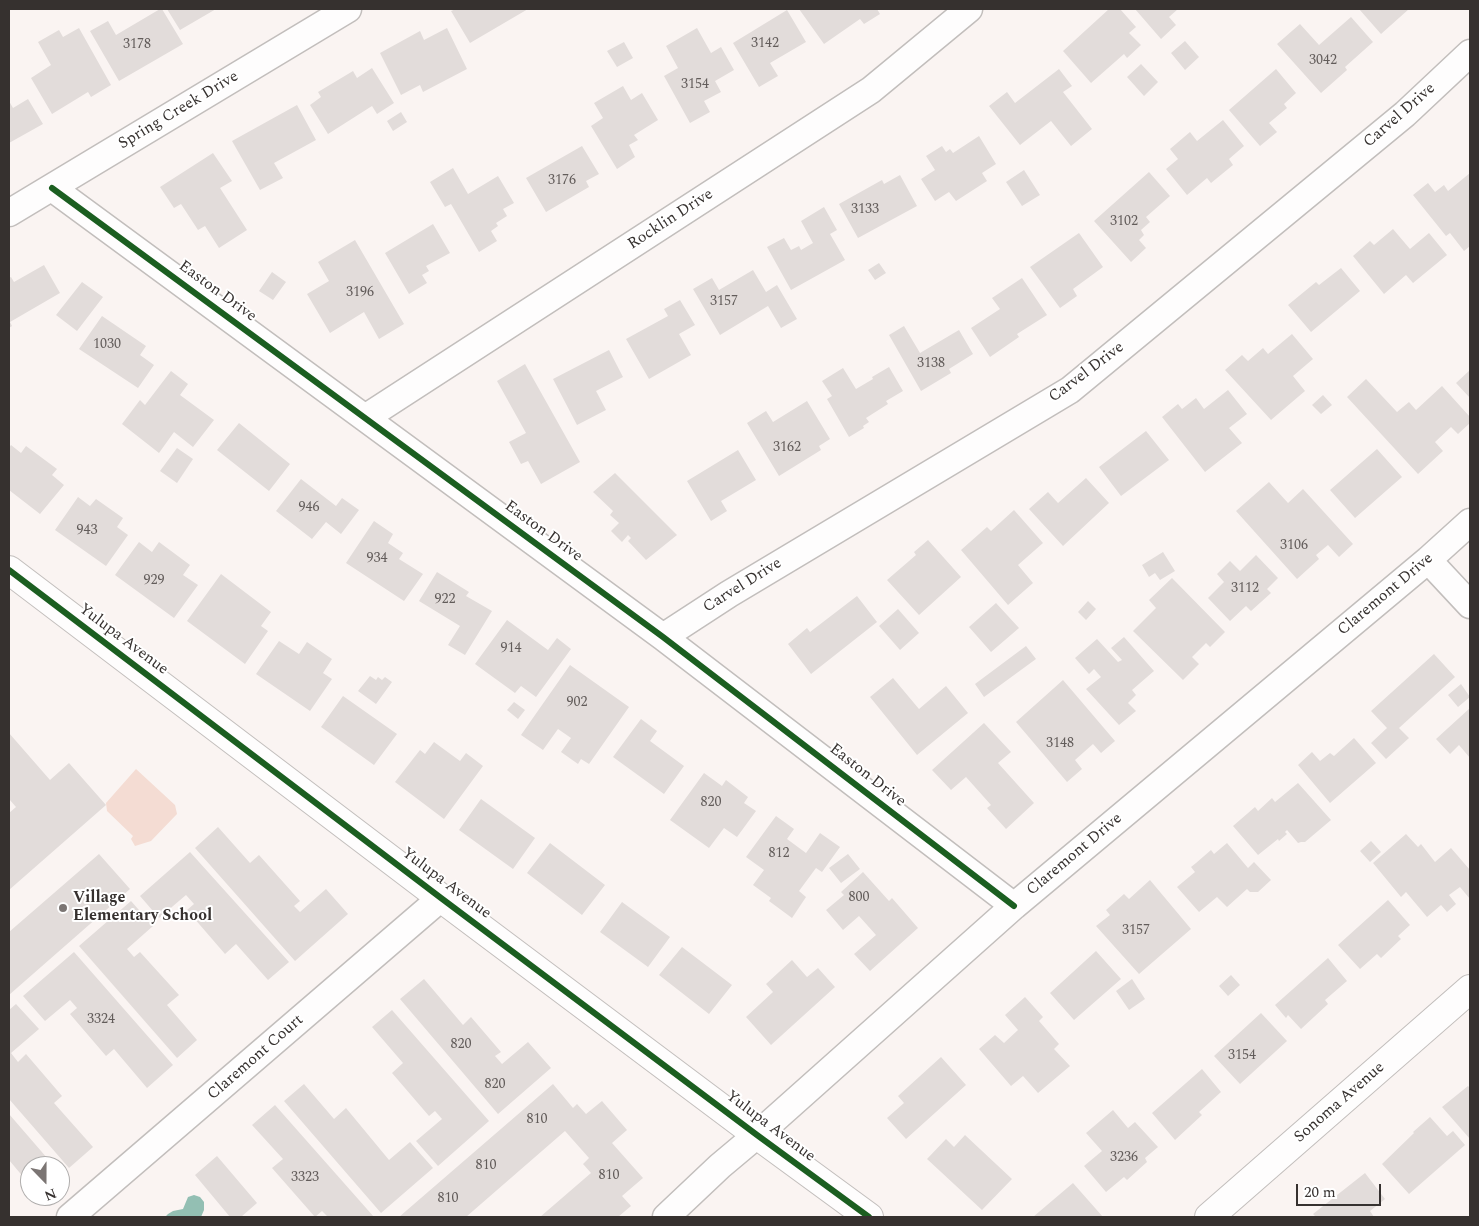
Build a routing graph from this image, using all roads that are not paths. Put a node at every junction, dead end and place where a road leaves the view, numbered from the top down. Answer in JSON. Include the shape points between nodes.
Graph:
{"nodes":[{"id":1,"x":348,"y":9,"type":"edge"},
{"id":2,"x":969,"y":9,"type":"edge"},
{"id":3,"x":1470,"y":53,"type":"edge"},
{"id":4,"x":52,"y":188,"type":"junction"},
{"id":5,"x":9,"y":212,"type":"edge"},
{"id":6,"x":365,"y":418,"type":"junction"},
{"id":7,"x":1470,"y":522,"type":"edge"},
{"id":8,"x":1428,"y":560,"type":"junction"},
{"id":9,"x":9,"y":570,"type":"edge"},
{"id":10,"x":1470,"y":605,"type":"edge"},
{"id":11,"x":663,"y":637,"type":"junction"},
{"id":12,"x":441,"y":898,"type":"junction"},
{"id":13,"x":1014,"y":906,"type":"junction"},
{"id":14,"x":1470,"y":989,"type":"edge"},
{"id":15,"x":757,"y":1135,"type":"junction"},
{"id":16,"x":70,"y":1217,"type":"edge"},
{"id":17,"x":666,"y":1217,"type":"edge"},
{"id":18,"x":869,"y":1217,"type":"edge"},
{"id":19,"x":1209,"y":1217,"type":"edge"}],
"edges":[{"from":1,"to":4,"type":"street","name":"Spring Creek Drive"},
{"from":2,"to":6,"type":"street","name":"Rocklin Drive","via":[[872,90]]},
{"from":3,"to":11,"type":"street","name":"Carvel Drive","via":[[1405,114],[1070,390],[729,594]]},
{"from":4,"to":5,"type":"street","name":"Spring Creek Drive"},
{"from":4,"to":6,"type":"street","name":"Easton Drive"},
{"from":6,"to":11,"type":"street","name":"Easton Drive"},
{"from":7,"to":8,"type":"street","name":"Claremont Drive"},
{"from":8,"to":10,"type":"street"},
{"from":8,"to":13,"type":"street","name":"Claremont Drive"},
{"from":9,"to":12,"type":"street","name":"Yulupa Avenue"},
{"from":11,"to":13,"type":"street","name":"Easton Drive"},
{"from":12,"to":15,"type":"street","name":"Yulupa Avenue"},
{"from":12,"to":16,"type":"street","name":"Claremont Court"},
{"from":13,"to":15,"type":"street","name":"Claremont Drive"},
{"from":14,"to":19,"type":"street","name":"Sonoma Avenue"},
{"from":15,"to":17,"type":"street","name":"Claremont Drive"},
{"from":15,"to":18,"type":"street","name":"Yulupa Avenue"}]}
